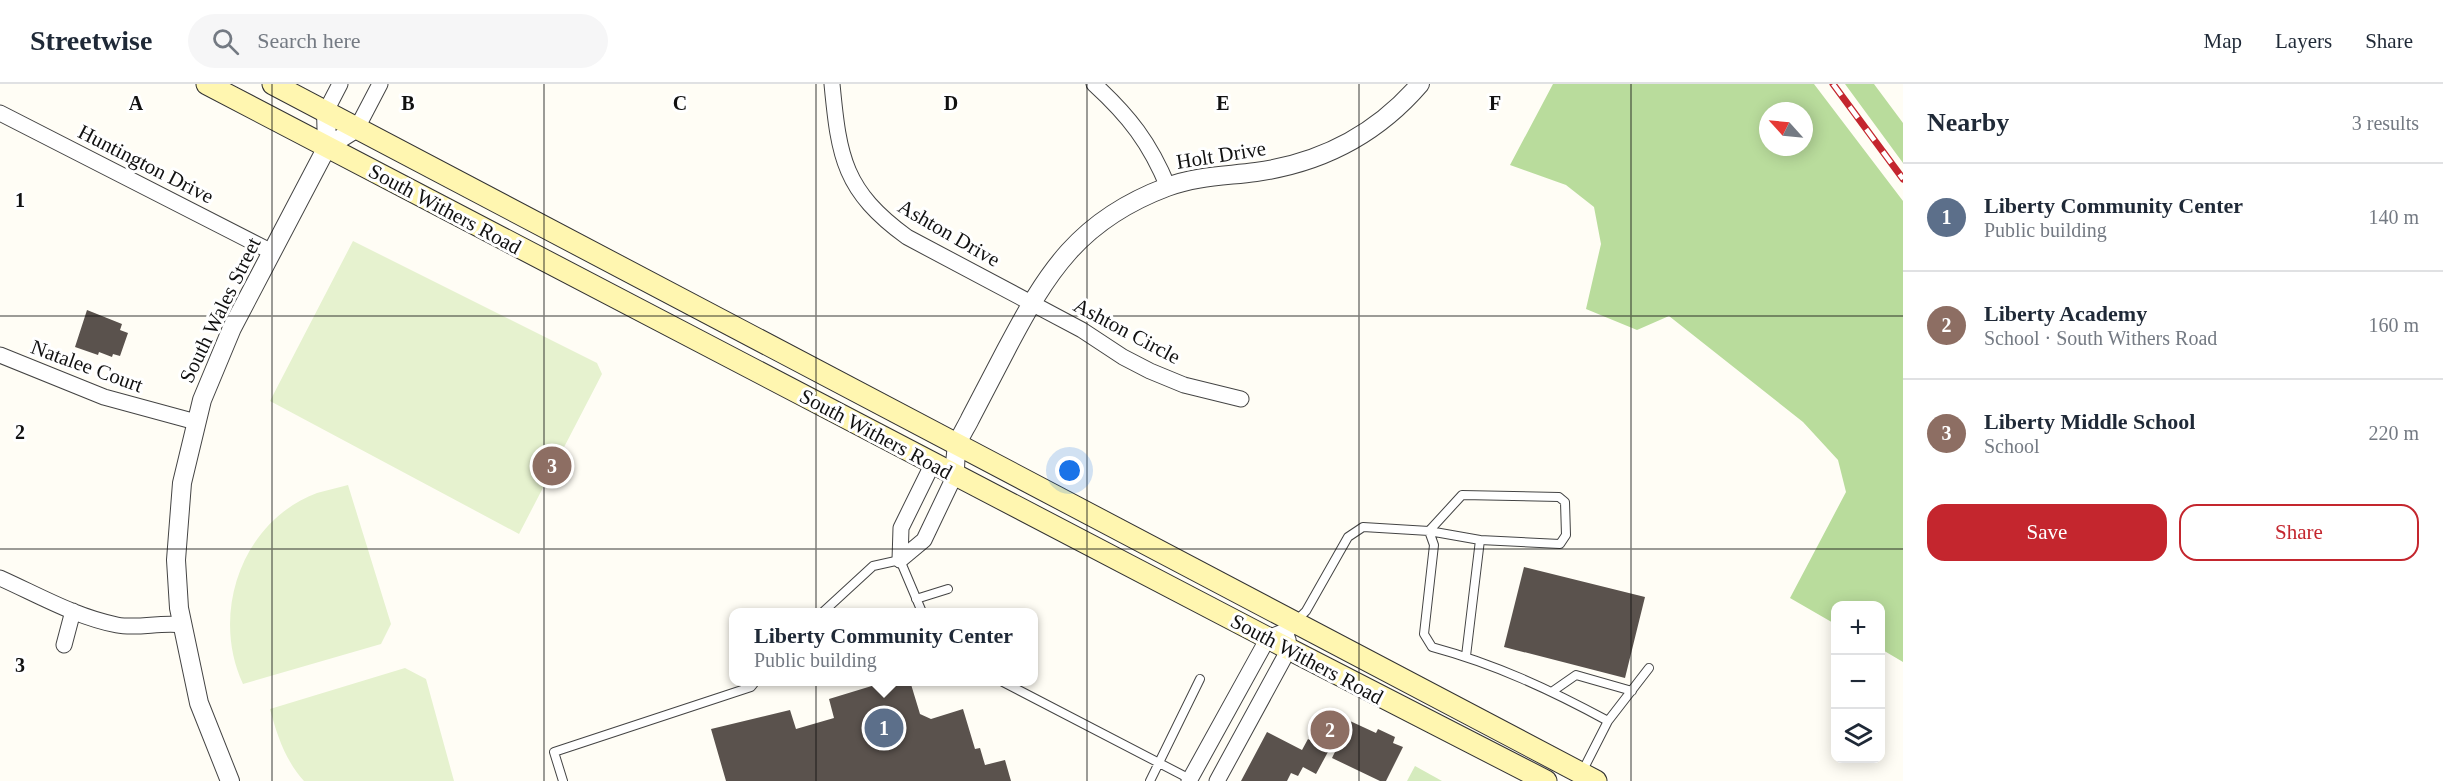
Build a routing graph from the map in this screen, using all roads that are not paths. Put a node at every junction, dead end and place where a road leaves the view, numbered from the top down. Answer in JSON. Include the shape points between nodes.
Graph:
{"nodes":[{"id":1,"x":207,"y":84,"type":"edge"},
{"id":2,"x":273,"y":84,"type":"edge"},
{"id":3,"x":340,"y":84,"type":"edge"},
{"id":4,"x":380,"y":84,"type":"edge"},
{"id":5,"x":832,"y":84,"type":"edge"},
{"id":6,"x":1094,"y":84,"type":"edge"},
{"id":7,"x":1420,"y":84,"type":"edge"},
{"id":8,"x":326,"y":111,"type":"junction"},
{"id":9,"x":0,"y":113,"type":"edge"},
{"id":10,"x":357,"y":128,"type":"junction"},
{"id":11,"x":327,"y":147,"type":"junction"},
{"id":12,"x":1168,"y":187,"type":"junction"},
{"id":13,"x":272,"y":252,"type":"junction"},
{"id":14,"x":1031,"y":302,"type":"junction"},
{"id":15,"x":0,"y":355,"type":"edge"},
{"id":16,"x":1241,"y":399,"type":"dead end"},
{"id":17,"x":196,"y":422,"type":"junction"},
{"id":18,"x":957,"y":446,"type":"junction"},
{"id":19,"x":933,"y":463,"type":"junction"},
{"id":20,"x":955,"y":475,"type":"junction"},
{"id":21,"x":1430,"y":531,"type":"junction"},
{"id":22,"x":1480,"y":540,"type":"junction"},
{"id":23,"x":900,"y":560,"type":"junction"},
{"id":24,"x":0,"y":578,"type":"edge"},
{"id":25,"x":948,"y":589,"type":"dead end"},
{"id":26,"x":916,"y":599,"type":"junction"},
{"id":27,"x":828,"y":608,"type":"edge"},
{"id":28,"x":920,"y":608,"type":"edge"},
{"id":29,"x":73,"y":611,"type":"junction"},
{"id":30,"x":182,"y":625,"type":"junction"},
{"id":31,"x":1290,"y":634,"type":"junction"},
{"id":32,"x":1268,"y":638,"type":"junction"},
{"id":33,"x":64,"y":645,"type":"dead end"},
{"id":34,"x":1466,"y":656,"type":"junction"},
{"id":35,"x":1649,"y":668,"type":"dead end"},
{"id":36,"x":1200,"y":679,"type":"dead end"},
{"id":37,"x":752,"y":686,"type":"edge"},
{"id":38,"x":1013,"y":686,"type":"edge"},
{"id":39,"x":1553,"y":691,"type":"junction"},
{"id":40,"x":1632,"y":691,"type":"junction"},
{"id":41,"x":1608,"y":721,"type":"junction"},
{"id":42,"x":1160,"y":762,"type":"junction"},
{"id":43,"x":1588,"y":777,"type":"edge"},
{"id":44,"x":1191,"y":780,"type":"edge"},
{"id":45,"x":230,"y":781,"type":"edge"},
{"id":46,"x":563,"y":781,"type":"edge"},
{"id":47,"x":1150,"y":781,"type":"edge"},
{"id":48,"x":1217,"y":781,"type":"edge"},
{"id":49,"x":1546,"y":781,"type":"edge"}],
"edges":[{"from":1,"to":11,"type":"main road","name":"South Withers Road"},
{"from":2,"to":8,"type":"main road","name":"South Withers Road"},
{"from":3,"to":8,"type":"street"},
{"from":4,"to":10,"type":"street"},
{"from":5,"to":14,"type":"street","name":"Ashton Drive","via":[[837,136],[844,161],[868,204],[907,237]]},
{"from":6,"to":12,"type":"street","via":[[1143,136]]},
{"from":7,"to":12,"type":"street","name":"Holt Drive","via":[[1387,118],[1327,154],[1277,169],[1213,176]]},
{"from":8,"to":10,"type":"main road","name":"South Withers Road"},
{"from":8,"to":11,"type":"street","name":"South Wales Street"},
{"from":9,"to":13,"type":"street","name":"Huntington Drive"},
{"from":10,"to":11,"type":"street"},
{"from":10,"to":18,"type":"main road","name":"South Withers Road"},
{"from":11,"to":13,"type":"street","name":"South Wales Street"},
{"from":11,"to":19,"type":"main road","name":"South Withers Road"},
{"from":12,"to":14,"type":"street","name":"Holt Drive","via":[[1122,208],[1089,231],[1051,272]]},
{"from":13,"to":17,"type":"street","name":"South Wales Street","via":[[218,358]]},
{"from":14,"to":16,"type":"street","name":"Ashton Circle","via":[[1150,371],[1184,385]]},
{"from":14,"to":18,"type":"street","name":"Holt Drive"},
{"from":15,"to":17,"type":"street","name":"Natalee Court","via":[[104,398]]},
{"from":17,"to":30,"type":"street","name":"South Wales Street","via":[[177,526]]},
{"from":18,"to":19,"type":"street","name":"Holt Drive"},
{"from":18,"to":20,"type":"street","name":"Holt Drive"},
{"from":18,"to":31,"type":"main road","name":"South Withers Road"},
{"from":19,"to":20,"type":"main road","name":"South Withers Road"},
{"from":19,"to":23,"type":"street","name":"Holt Drive","via":[[901,528]]},
{"from":20,"to":23,"type":"street","name":"Holt Drive","via":[[924,540]]},
{"from":20,"to":32,"type":"main road","name":"South Withers Road"},
{"from":21,"to":22,"type":"lane"},
{"from":21,"to":22,"type":"lane","via":[[1462,495],[1559,497],[1564,502],[1566,535],[1560,544]]},
{"from":21,"to":31,"type":"lane","via":[[1363,527],[1348,537]]},
{"from":21,"to":34,"type":"lane","via":[[1434,545],[1424,634],[1432,647]]},
{"from":22,"to":34,"type":"lane"},
{"from":23,"to":26,"type":"lane"},
{"from":23,"to":27,"type":"lane","via":[[873,566]]},
{"from":24,"to":29,"type":"street"},
{"from":25,"to":26,"type":"lane"},
{"from":26,"to":28,"type":"lane"},
{"from":29,"to":30,"type":"street","via":[[118,625]]},
{"from":29,"to":33,"type":"street"},
{"from":30,"to":45,"type":"street","name":"South Wales Street","via":[[199,703]]},
{"from":31,"to":32,"type":"main road","name":"South Withers Road"},
{"from":31,"to":43,"type":"main road","name":"South Withers Road"},
{"from":31,"to":48,"type":"street"},
{"from":31,"to":49,"type":"main road","name":"South Withers Road"},
{"from":32,"to":44,"type":"street"},
{"from":34,"to":39,"type":"lane"},
{"from":35,"to":40,"type":"lane"},
{"from":36,"to":42,"type":"lane"},
{"from":37,"to":46,"type":"lane","via":[[554,752]]},
{"from":38,"to":42,"type":"lane"},
{"from":39,"to":40,"type":"lane","via":[[1576,675]]},
{"from":39,"to":41,"type":"lane"},
{"from":40,"to":41,"type":"lane"},
{"from":41,"to":43,"type":"lane"},
{"from":42,"to":44,"type":"lane"},
{"from":42,"to":47,"type":"lane"}]}
